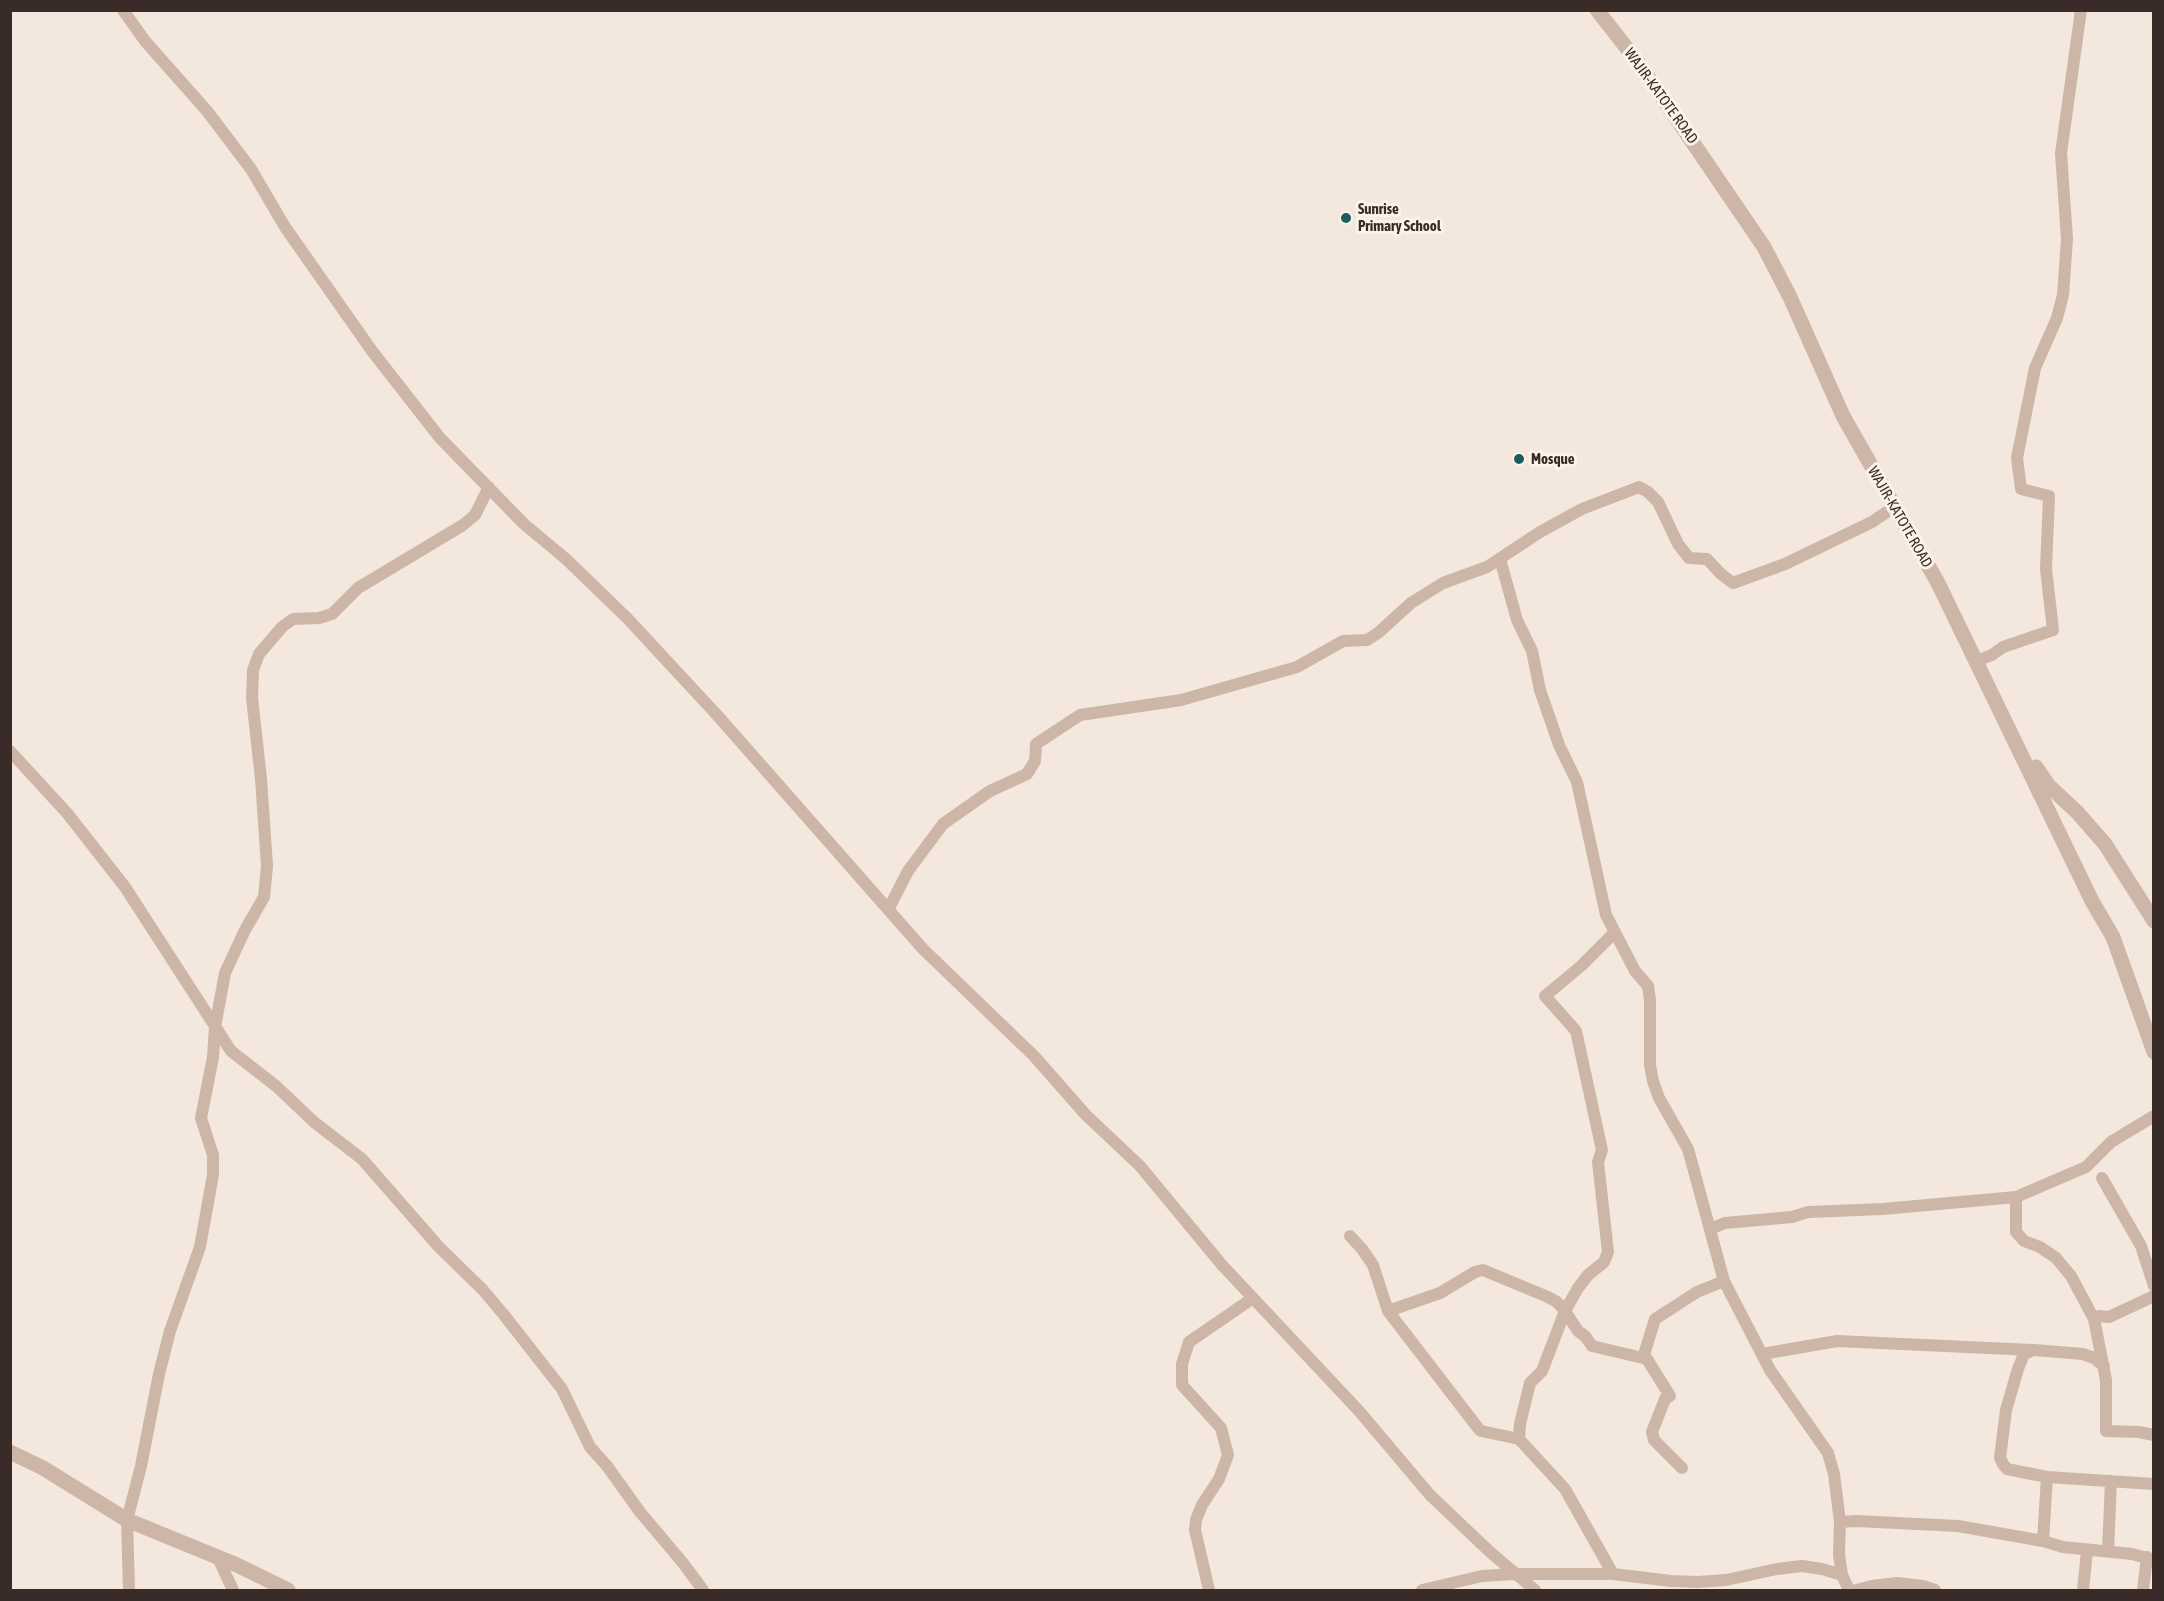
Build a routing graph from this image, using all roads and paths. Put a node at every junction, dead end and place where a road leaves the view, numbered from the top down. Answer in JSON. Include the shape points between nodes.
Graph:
{"nodes":[{"id":1,"x":123,"y":10,"type":"edge"},
{"id":2,"x":1597,"y":10,"type":"edge"},
{"id":3,"x":2080,"y":10,"type":"edge"},
{"id":4,"x":489,"y":487,"type":"junction"},
{"id":5,"x":1894,"y":507,"type":"junction"},
{"id":6,"x":1500,"y":559,"type":"junction"},
{"id":7,"x":1976,"y":661,"type":"junction"},
{"id":8,"x":2005,"y":720,"type":"junction"},
{"id":9,"x":10,"y":751,"type":"edge"},
{"id":10,"x":889,"y":909,"type":"junction"},
{"id":11,"x":2154,"y":921,"type":"edge"},
{"id":12,"x":1615,"y":932,"type":"junction"},
{"id":13,"x":214,"y":1027,"type":"junction"},
{"id":14,"x":2154,"y":1052,"type":"edge"},
{"id":15,"x":2154,"y":1116,"type":"edge"},
{"id":16,"x":2102,"y":1178,"type":"dead end"},
{"id":17,"x":2016,"y":1197,"type":"junction"},
{"id":18,"x":1710,"y":1229,"type":"junction"},
{"id":19,"x":1350,"y":1236,"type":"dead end"},
{"id":20,"x":1724,"y":1281,"type":"junction"},
{"id":21,"x":2154,"y":1286,"type":"edge"},
{"id":22,"x":2154,"y":1296,"type":"edge"},
{"id":23,"x":1253,"y":1298,"type":"junction"},
{"id":24,"x":1388,"y":1311,"type":"junction"},
{"id":25,"x":1565,"y":1311,"type":"junction"},
{"id":26,"x":2094,"y":1319,"type":"junction"},
{"id":27,"x":2034,"y":1350,"type":"junction"},
{"id":28,"x":1762,"y":1353,"type":"junction"},
{"id":29,"x":1643,"y":1358,"type":"junction"},
{"id":30,"x":2104,"y":1366,"type":"junction"},
{"id":31,"x":2154,"y":1435,"type":"edge"},
{"id":32,"x":1520,"y":1439,"type":"junction"},
{"id":33,"x":10,"y":1452,"type":"edge"},
{"id":34,"x":1682,"y":1468,"type":"dead end"},
{"id":35,"x":2047,"y":1477,"type":"junction"},
{"id":36,"x":2111,"y":1480,"type":"junction"},
{"id":37,"x":2154,"y":1482,"type":"edge"},
{"id":38,"x":127,"y":1520,"type":"junction"},
{"id":39,"x":1840,"y":1522,"type":"junction"},
{"id":40,"x":2043,"y":1542,"type":"junction"},
{"id":41,"x":2087,"y":1551,"type":"junction"},
{"id":42,"x":2108,"y":1551,"type":"junction"},
{"id":43,"x":218,"y":1558,"type":"junction"},
{"id":44,"x":2150,"y":1559,"type":"edge"},
{"id":45,"x":1516,"y":1574,"type":"junction"},
{"id":46,"x":1614,"y":1574,"type":"junction"},
{"id":47,"x":1842,"y":1575,"type":"junction"},
{"id":48,"x":129,"y":1590,"type":"edge"},
{"id":49,"x":233,"y":1590,"type":"edge"},
{"id":50,"x":288,"y":1590,"type":"edge"},
{"id":51,"x":703,"y":1590,"type":"edge"},
{"id":52,"x":1209,"y":1590,"type":"edge"},
{"id":53,"x":1422,"y":1590,"type":"edge"},
{"id":54,"x":1535,"y":1590,"type":"edge"},
{"id":55,"x":1849,"y":1590,"type":"edge"},
{"id":56,"x":1856,"y":1590,"type":"edge"},
{"id":57,"x":1935,"y":1590,"type":"edge"},
{"id":58,"x":2083,"y":1590,"type":"edge"},
{"id":59,"x":2143,"y":1590,"type":"edge"}],
"edges":[{"from":1,"to":4,"type":"street","via":[[251,169],[285,227],[372,351],[440,438]]},
{"from":2,"to":5,"type":"street","name":"WAJIR-KATOTE ROAD","via":[[1640,65],[1764,247],[1844,416]]},
{"from":3,"to":7,"type":"street","via":[[2061,153],[2067,239],[2063,295],[2035,368],[2017,458],[2021,489],[2049,496],[2046,568],[2053,630]]},
{"from":4,"to":10,"type":"street","via":[[628,619]]},
{"from":4,"to":13,"type":"street","via":[[475,515],[463,525],[358,588],[332,614],[292,620],[259,654],[252,698],[267,866],[264,897],[225,973]]},
{"from":5,"to":6,"type":"street","via":[[1872,522],[1785,564],[1733,583],[1707,559],[1689,558],[1658,502],[1639,487],[1582,509]]},
{"from":5,"to":7,"type":"street","name":"WAJIR-KATOTE ROAD","via":[[1938,583]]},
{"from":6,"to":10,"type":"street","via":[[1443,583],[1366,640],[1343,641],[1297,667],[1181,700],[1080,715],[1036,744],[1035,760],[1027,774],[990,791],[943,824],[908,871]]},
{"from":6,"to":12,"type":"street","via":[[1517,620],[1532,651],[1540,690],[1577,782],[1606,915]]},
{"from":7,"to":8,"type":"street","name":"WAJIR-KATOTE ROAD"},
{"from":8,"to":11,"type":"street","via":[[2048,785],[2105,844]]},
{"from":8,"to":14,"type":"street","name":"WAJIR-KATOTE ROAD","via":[[2113,937]]},
{"from":9,"to":13,"type":"street","via":[[67,813],[125,887]]},
{"from":10,"to":23,"type":"street","via":[[1140,1166]]},
{"from":12,"to":18,"type":"street","via":[[1635,971],[1648,986],[1653,1081],[1688,1149]]},
{"from":12,"to":25,"type":"street","via":[[1545,996],[1576,1031],[1602,1150],[1598,1162],[1608,1252],[1604,1262],[1578,1288]]},
{"from":13,"to":38,"type":"street","via":[[213,1058],[201,1118],[213,1155],[213,1175],[200,1247],[161,1364]]},
{"from":13,"to":51,"type":"street","via":[[231,1051],[362,1159],[439,1247],[483,1290],[562,1389],[590,1448]]},
{"from":15,"to":17,"type":"street","via":[[2111,1142],[2086,1167]]},
{"from":16,"to":21,"type":"street","via":[[2141,1246]]},
{"from":17,"to":18,"type":"street","via":[[1808,1212],[1725,1223]]},
{"from":17,"to":26,"type":"street","via":[[2016,1232],[2024,1241],[2056,1258],[2071,1276]]},
{"from":18,"to":20,"type":"street"},
{"from":19,"to":24,"type":"street","via":[[1373,1266]]},
{"from":20,"to":28,"type":"street"},
{"from":20,"to":29,"type":"street","via":[[1697,1292],[1655,1319]]},
{"from":22,"to":26,"type":"street","via":[[2109,1317]]},
{"from":23,"to":45,"type":"street","via":[[1359,1411],[1430,1495]]},
{"from":23,"to":52,"type":"street","via":[[1189,1342],[1182,1364],[1182,1385],[1221,1428],[1228,1455],[1196,1520]]},
{"from":24,"to":25,"type":"street","via":[[1440,1293],[1483,1270],[1548,1297]]},
{"from":24,"to":32,"type":"street","via":[[1481,1431]]},
{"from":25,"to":29,"type":"street","via":[[1592,1346]]},
{"from":25,"to":32,"type":"street","via":[[1542,1371],[1530,1383]]},
{"from":26,"to":30,"type":"street"},
{"from":27,"to":28,"type":"street","via":[[1837,1341]]},
{"from":27,"to":30,"type":"street","via":[[2083,1354]]},
{"from":27,"to":35,"type":"street","via":[[2024,1354],[2018,1369],[2006,1410],[2001,1458],[2007,1469]]},
{"from":28,"to":39,"type":"street","via":[[1828,1453]]},
{"from":29,"to":34,"type":"street","via":[[1670,1396],[1654,1425],[1654,1440]]},
{"from":30,"to":31,"type":"street","via":[[2108,1398],[2106,1431]]},
{"from":32,"to":46,"type":"street","via":[[1565,1489]]},
{"from":33,"to":38,"type":"street"},
{"from":35,"to":36,"type":"street"},
{"from":35,"to":40,"type":"street"},
{"from":36,"to":37,"type":"street"},
{"from":36,"to":42,"type":"street"},
{"from":38,"to":43,"type":"street"},
{"from":38,"to":48,"type":"street"},
{"from":39,"to":40,"type":"street","via":[[1958,1526]]},
{"from":39,"to":47,"type":"street"},
{"from":40,"to":41,"type":"street"},
{"from":41,"to":42,"type":"street"},
{"from":41,"to":58,"type":"street"},
{"from":42,"to":44,"type":"street"},
{"from":43,"to":49,"type":"street"},
{"from":43,"to":50,"type":"street"},
{"from":44,"to":59,"type":"street"},
{"from":45,"to":46,"type":"street"},
{"from":45,"to":53,"type":"street","via":[[1482,1576]]},
{"from":45,"to":54,"type":"street"},
{"from":46,"to":47,"type":"street","via":[[1697,1582],[1803,1566]]},
{"from":47,"to":55,"type":"street"},
{"from":56,"to":57,"type":"street","via":[[1904,1583]]}]}
